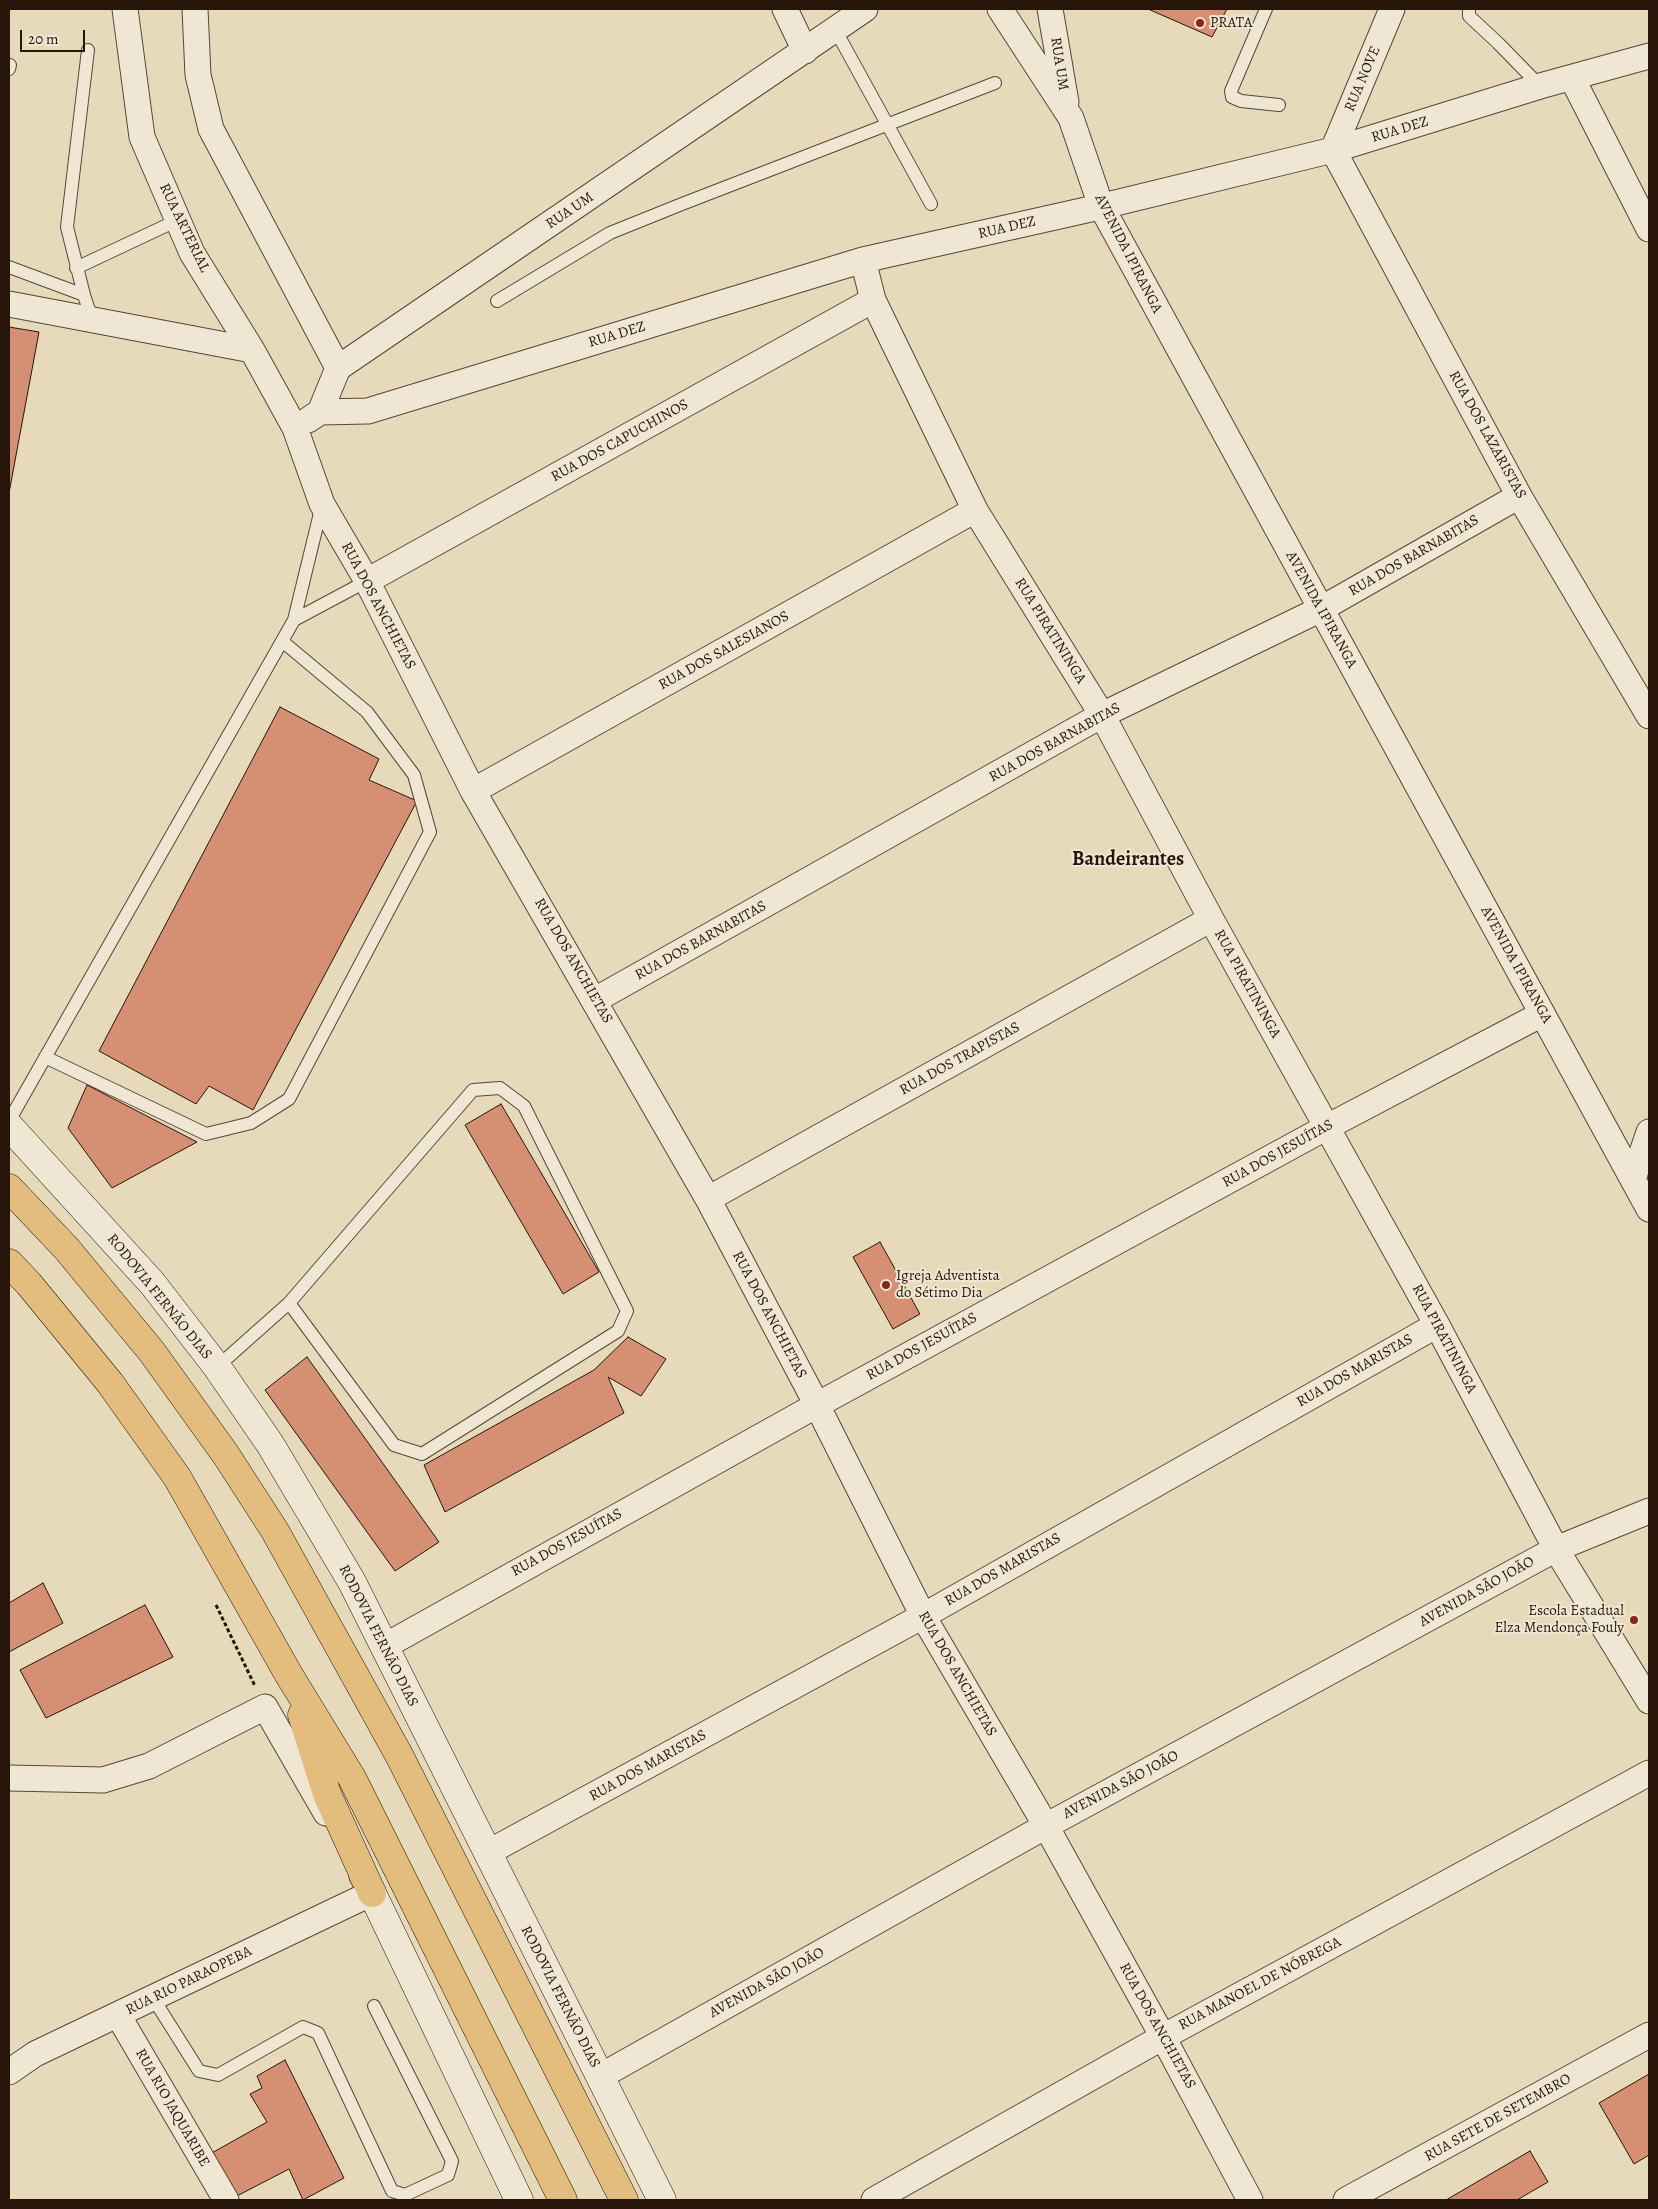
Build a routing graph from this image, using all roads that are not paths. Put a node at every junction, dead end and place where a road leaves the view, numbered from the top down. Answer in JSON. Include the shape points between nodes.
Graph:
{"nodes":[{"id":1,"x":125,"y":9,"type":"edge"},
{"id":2,"x":195,"y":9,"type":"edge"},
{"id":3,"x":785,"y":9,"type":"edge"},
{"id":4,"x":865,"y":9,"type":"edge"},
{"id":5,"x":1000,"y":9,"type":"edge"},
{"id":6,"x":1050,"y":9,"type":"edge"},
{"id":7,"x":1266,"y":9,"type":"edge"},
{"id":8,"x":1392,"y":9,"type":"edge"},
{"id":9,"x":1469,"y":9,"type":"edge"},
{"id":10,"x":836,"y":31,"type":"junction"},
{"id":11,"x":88,"y":50,"type":"dead end"},
{"id":12,"x":805,"y":51,"type":"junction"},
{"id":13,"x":1648,"y":53,"type":"edge"},
{"id":14,"x":1572,"y":78,"type":"junction"},
{"id":15,"x":994,"y":83,"type":"dead end"},
{"id":16,"x":1540,"y":86,"type":"junction"},
{"id":17,"x":1279,"y":104,"type":"dead end"},
{"id":18,"x":1071,"y":118,"type":"junction"},
{"id":19,"x":887,"y":126,"type":"junction"},
{"id":20,"x":1333,"y":150,"type":"junction"},
{"id":21,"x":930,"y":204,"type":"dead end"},
{"id":22,"x":1100,"y":206,"type":"junction"},
{"id":23,"x":178,"y":220,"type":"junction"},
{"id":24,"x":1649,"y":229,"type":"edge"},
{"id":25,"x":863,"y":260,"type":"junction"},
{"id":26,"x":9,"y":267,"type":"edge"},
{"id":27,"x":76,"y":268,"type":"junction"},
{"id":28,"x":84,"y":296,"type":"junction"},
{"id":29,"x":873,"y":300,"type":"junction"},
{"id":30,"x":498,"y":301,"type":"dead end"},
{"id":31,"x":9,"y":304,"type":"edge"},
{"id":32,"x":92,"y":319,"type":"junction"},
{"id":33,"x":252,"y":350,"type":"junction"},
{"id":34,"x":338,"y":368,"type":"junction"},
{"id":35,"x":320,"y":412,"type":"junction"},
{"id":36,"x":295,"y":428,"type":"junction"},
{"id":37,"x":1519,"y":496,"type":"junction"},
{"id":38,"x":322,"y":504,"type":"junction"},
{"id":39,"x":975,"y":510,"type":"junction"},
{"id":40,"x":367,"y":581,"type":"junction"},
{"id":41,"x":1321,"y":609,"type":"junction"},
{"id":42,"x":294,"y":620,"type":"junction"},
{"id":43,"x":282,"y":641,"type":"junction"},
{"id":44,"x":1102,"y":715,"type":"junction"},
{"id":45,"x":1649,"y":716,"type":"edge"},
{"id":46,"x":473,"y":791,"type":"junction"},
{"id":47,"x":1211,"y":919,"type":"junction"},
{"id":48,"x":596,"y":1000,"type":"junction"},
{"id":49,"x":1542,"y":1014,"type":"junction"},
{"id":50,"x":45,"y":1057,"type":"junction"},
{"id":51,"x":9,"y":1121,"type":"edge"},
{"id":52,"x":9,"y":1126,"type":"edge"},
{"id":53,"x":1327,"y":1127,"type":"junction"},
{"id":54,"x":1649,"y":1132,"type":"edge"},
{"id":55,"x":1633,"y":1179,"type":"junction"},
{"id":56,"x":9,"y":1188,"type":"edge"},
{"id":57,"x":708,"y":1199,"type":"junction"},
{"id":58,"x":1649,"y":1209,"type":"edge"},
{"id":59,"x":9,"y":1263,"type":"edge"},
{"id":60,"x":289,"y":1303,"type":"junction"},
{"id":61,"x":1436,"y":1325,"type":"junction"},
{"id":62,"x":217,"y":1367,"type":"junction"},
{"id":63,"x":817,"y":1405,"type":"junction"},
{"id":64,"x":1649,"y":1511,"type":"edge"},
{"id":65,"x":1556,"y":1549,"type":"junction"},
{"id":66,"x":923,"y":1616,"type":"junction"},
{"id":67,"x":385,"y":1646,"type":"junction"},
{"id":68,"x":289,"y":1675,"type":"junction"},
{"id":69,"x":1649,"y":1700,"type":"edge"},
{"id":70,"x":1649,"y":1773,"type":"edge"},
{"id":71,"x":9,"y":1778,"type":"edge"},
{"id":72,"x":1046,"y":1826,"type":"junction"},
{"id":73,"x":487,"y":1853,"type":"junction"},
{"id":74,"x":372,"y":1893,"type":"junction"},
{"id":75,"x":153,"y":1998,"type":"junction"},
{"id":76,"x":374,"y":2006,"type":"dead end"},
{"id":77,"x":118,"y":2015,"type":"junction"},
{"id":78,"x":1649,"y":2035,"type":"edge"},
{"id":79,"x":1163,"y":2036,"type":"junction"},
{"id":80,"x":9,"y":2072,"type":"edge"},
{"id":81,"x":601,"y":2076,"type":"junction"},
{"id":82,"x":226,"y":2200,"type":"edge"},
{"id":83,"x":519,"y":2200,"type":"edge"},
{"id":84,"x":563,"y":2200,"type":"edge"},
{"id":85,"x":624,"y":2200,"type":"edge"},
{"id":86,"x":662,"y":2200,"type":"edge"},
{"id":87,"x":874,"y":2200,"type":"edge"},
{"id":88,"x":1250,"y":2200,"type":"edge"},
{"id":89,"x":1346,"y":2200,"type":"edge"}],
"edges":[{"from":1,"to":23,"type":"street","name":"RUA ARTERIAL","via":[[142,137]]},
{"from":2,"to":34,"type":"street","via":[[198,75],[211,129]]},
{"from":3,"to":12,"type":"street"},
{"from":4,"to":10,"type":"street","name":"RUA UM"},
{"from":5,"to":18,"type":"street","name":"AVENIDA IPIRANGA"},
{"from":6,"to":18,"type":"street","name":"RUA UM","via":[[1065,101]]},
{"from":7,"to":17,"type":"lane","via":[[1231,91],[1232,97],[1241,101]]},
{"from":8,"to":20,"type":"street","name":"RUA NOVE"},
{"from":9,"to":16,"type":"lane","via":[[1469,16]]},
{"from":10,"to":12,"type":"street","name":"RUA UM"},
{"from":10,"to":19,"type":"lane"},
{"from":11,"to":27,"type":"lane","via":[[67,227]]},
{"from":12,"to":34,"type":"street","name":"RUA UM"},
{"from":13,"to":14,"type":"street","name":"RUA DEZ"},
{"from":14,"to":16,"type":"street","name":"RUA DEZ"},
{"from":14,"to":24,"type":"street"},
{"from":15,"to":19,"type":"lane"},
{"from":16,"to":20,"type":"street","name":"RUA DEZ"},
{"from":18,"to":22,"type":"street","name":"AVENIDA IPIRANGA"},
{"from":19,"to":21,"type":"lane"},
{"from":19,"to":30,"type":"lane","via":[[610,234]]},
{"from":20,"to":22,"type":"street","name":"RUA DEZ"},
{"from":20,"to":37,"type":"street","name":"RUA DOS LAZARISTAS"},
{"from":22,"to":25,"type":"street","name":"RUA DEZ"},
{"from":22,"to":41,"type":"street","name":"AVENIDA IPIRANGA"},
{"from":23,"to":27,"type":"lane"},
{"from":23,"to":33,"type":"street","name":"RUA ARTERIAL","via":[[192,252]]},
{"from":25,"to":29,"type":"street","name":"RUA PIRATININGA"},
{"from":25,"to":35,"type":"street","name":"RUA DEZ","via":[[368,411]]},
{"from":26,"to":28,"type":"lane"},
{"from":27,"to":28,"type":"lane"},
{"from":28,"to":32,"type":"lane"},
{"from":29,"to":39,"type":"street","name":"RUA PIRATININGA"},
{"from":29,"to":40,"type":"street","name":"RUA DOS CAPUCHINOS"},
{"from":31,"to":32,"type":"street"},
{"from":32,"to":33,"type":"street"},
{"from":33,"to":36,"type":"street","name":"RUA ARTERIAL"},
{"from":34,"to":35,"type":"street"},
{"from":35,"to":36,"type":"street"},
{"from":36,"to":38,"type":"street","name":"RUA DOS ANCHIETAS"},
{"from":37,"to":41,"type":"street","name":"RUA DOS BARNABITAS"},
{"from":37,"to":45,"type":"street","name":"RUA DOS LAZARISTAS"},
{"from":38,"to":40,"type":"street","name":"RUA DOS ANCHIETAS"},
{"from":38,"to":42,"type":"lane"},
{"from":39,"to":44,"type":"street","name":"RUA PIRATININGA"},
{"from":39,"to":46,"type":"street","name":"RUA DOS SALESIANOS"},
{"from":40,"to":42,"type":"lane"},
{"from":40,"to":46,"type":"street","name":"RUA DOS ANCHIETAS"},
{"from":41,"to":44,"type":"street","name":"RUA DOS BARNABITAS"},
{"from":41,"to":49,"type":"street","name":"AVENIDA IPIRANGA"},
{"from":42,"to":43,"type":"lane"},
{"from":43,"to":50,"type":"lane"},
{"from":43,"to":50,"type":"lane","via":[[366,712],[414,775],[430,832],[289,1099],[251,1123],[206,1134]]},
{"from":44,"to":47,"type":"street","name":"RUA PIRATININGA"},
{"from":44,"to":48,"type":"street","name":"RUA DOS BARNABITAS"},
{"from":46,"to":48,"type":"street","name":"RUA DOS ANCHIETAS"},
{"from":47,"to":53,"type":"street","name":"RUA PIRATININGA"},
{"from":47,"to":57,"type":"street","name":"RUA DOS TRAPISTAS"},
{"from":48,"to":57,"type":"street","name":"RUA DOS ANCHIETAS"},
{"from":49,"to":53,"type":"street","name":"RUA DOS JESUÍTAS"},
{"from":49,"to":55,"type":"street","name":"AVENIDA IPIRANGA"},
{"from":50,"to":51,"type":"lane"},
{"from":52,"to":62,"type":"street","name":"RODOVIA FERNÃO DIAS","via":[[152,1283]]},
{"from":53,"to":61,"type":"street","name":"RUA PIRATININGA"},
{"from":53,"to":63,"type":"street","name":"RUA DOS JESUÍTAS"},
{"from":54,"to":55,"type":"street"},
{"from":55,"to":58,"type":"street","name":"AVENIDA IPIRANGA"},
{"from":56,"to":85,"type":"highway","via":[[66,1248],[152,1352],[226,1455],[275,1531],[399,1755]]},
{"from":57,"to":63,"type":"street","name":"RUA DOS ANCHIETAS"},
{"from":59,"to":68,"type":"highway","via":[[110,1382],[177,1477]]},
{"from":60,"to":60,"type":"lane","via":[[473,1090],[500,1088],[524,1106],[627,1311],[618,1331],[422,1454],[394,1445]]},
{"from":60,"to":62,"type":"lane"},
{"from":61,"to":65,"type":"street","name":"RUA PIRATININGA"},
{"from":61,"to":66,"type":"street","name":"RUA DOS MARISTAS"},
{"from":62,"to":67,"type":"street","name":"RODOVIA FERNÃO DIAS","via":[[270,1444],[352,1582]]},
{"from":63,"to":66,"type":"street","name":"RUA DOS ANCHIETAS"},
{"from":63,"to":67,"type":"street","name":"RUA DOS JESUÍTAS"},
{"from":64,"to":65,"type":"street","name":"AVENIDA SÃO JOÃO"},
{"from":65,"to":69,"type":"street","name":"RUA PIRATININGA"},
{"from":65,"to":72,"type":"street","name":"AVENIDA SÃO JOÃO"},
{"from":66,"to":72,"type":"street","name":"RUA DOS ANCHIETAS"},
{"from":66,"to":73,"type":"street","name":"RUA DOS MARISTAS"},
{"from":67,"to":73,"type":"street","name":"RODOVIA FERNÃO DIAS"},
{"from":68,"to":74,"type":"highway","via":[[327,1794]]},
{"from":68,"to":84,"type":"highway","via":[[352,1778]]},
{"from":70,"to":79,"type":"street","name":"RUA MANOEL DE NÓBREGA"},
{"from":71,"to":74,"type":"street","via":[[103,1780],[148,1766],[265,1707]]},
{"from":72,"to":79,"type":"street","name":"RUA DOS ANCHIETAS"},
{"from":72,"to":81,"type":"street","name":"AVENIDA SÃO JOÃO"},
{"from":73,"to":81,"type":"street","name":"RODOVIA FERNÃO DIAS"},
{"from":74,"to":75,"type":"street","name":"RUA RIO PARAOPEBA"},
{"from":74,"to":83,"type":"street"},
{"from":75,"to":76,"type":"lane","via":[[198,2071],[218,2074],[303,2027],[318,2034],[392,2191],[405,2195],[448,2175],[452,2161]]},
{"from":75,"to":77,"type":"street","name":"RUA RIO PARAOPEBA"},
{"from":77,"to":80,"type":"street","name":"RUA RIO PARAOPEBA","via":[[35,2054]]},
{"from":77,"to":82,"type":"street","name":"RUA RIO JAQUARIBE"},
{"from":78,"to":89,"type":"street","name":"RUA SETE DE SETEMBRO"},
{"from":79,"to":87,"type":"street","name":"RUA MANOEL DE NÓBREGA"},
{"from":79,"to":88,"type":"street","name":"RUA DOS ANCHIETAS"},
{"from":81,"to":86,"type":"street","name":"RODOVIA FERNÃO DIAS"}]}
